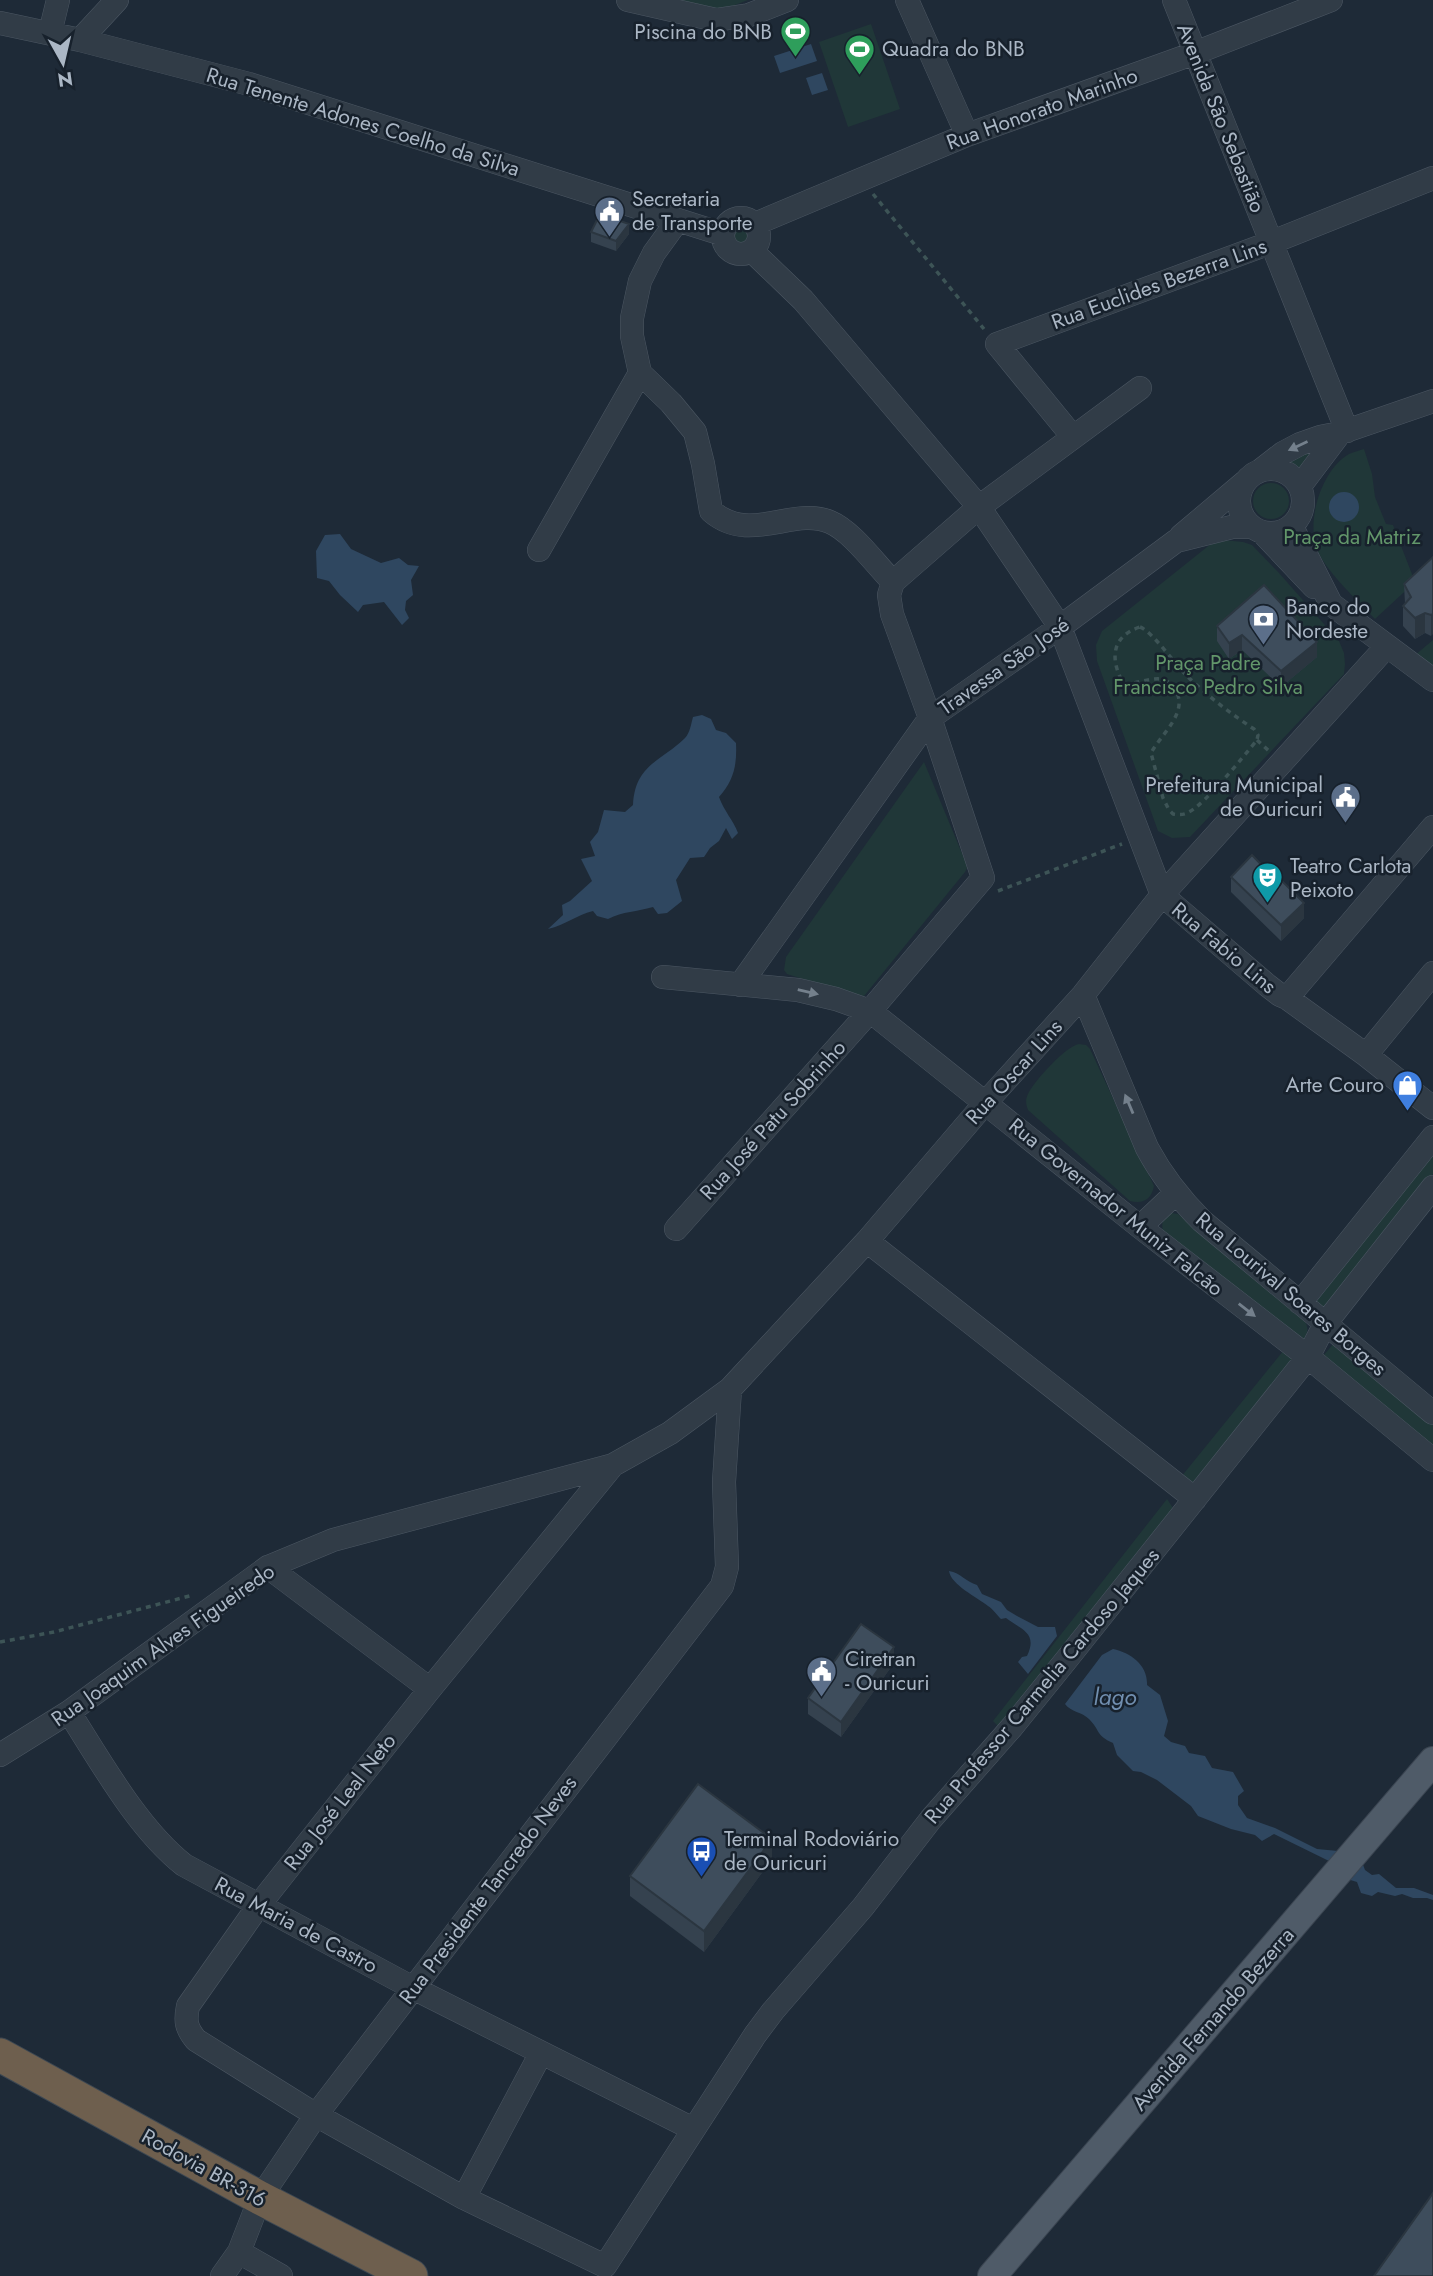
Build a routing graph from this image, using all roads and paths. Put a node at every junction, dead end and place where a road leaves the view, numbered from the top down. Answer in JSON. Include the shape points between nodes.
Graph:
{"nodes":[{"id":1,"x":58,"y":0,"type":"edge"},
{"id":2,"x":117,"y":0,"type":"edge"},
{"id":3,"x":628,"y":0,"type":"edge"},
{"id":4,"x":787,"y":0,"type":"edge"},
{"id":5,"x":907,"y":0,"type":"edge"},
{"id":6,"x":1174,"y":0,"type":"edge"},
{"id":7,"x":1331,"y":0,"type":"edge"},
{"id":8,"x":682,"y":7,"type":"edge"},
{"id":9,"x":0,"y":23,"type":"edge"},
{"id":10,"x":50,"y":33,"type":"junction"},
{"id":11,"x":80,"y":40,"type":"junction"},
{"id":12,"x":1195,"y":53,"type":"junction"},
{"id":13,"x":967,"y":135,"type":"junction"},
{"id":14,"x":1433,"y":178,"type":"edge"},
{"id":15,"x":860,"y":179,"type":"junction"},
{"id":16,"x":678,"y":220,"type":"junction"},
{"id":17,"x":755,"y":224,"type":"junction"},
{"id":18,"x":722,"y":234,"type":"junction"},
{"id":19,"x":1270,"y":243,"type":"junction"},
{"id":20,"x":752,"y":251,"type":"junction"},
{"id":21,"x":997,"y":344,"type":"junction"},
{"id":22,"x":640,"y":373,"type":"junction"},
{"id":23,"x":1140,"y":388,"type":"dead end"},
{"id":24,"x":1433,"y":401,"type":"edge"},
{"id":25,"x":1343,"y":432,"type":"junction"},
{"id":26,"x":1073,"y":437,"type":"junction"},
{"id":27,"x":1253,"y":476,"type":"junction"},
{"id":28,"x":1300,"y":486,"type":"junction"},
{"id":29,"x":979,"y":507,"type":"junction"},
{"id":30,"x":1292,"y":527,"type":"junction"},
{"id":31,"x":1257,"y":530,"type":"junction"},
{"id":32,"x":1176,"y":541,"type":"junction"},
{"id":33,"x":540,"y":550,"type":"dead end"},
{"id":34,"x":893,"y":582,"type":"junction"},
{"id":35,"x":1331,"y":604,"type":"junction"},
{"id":36,"x":1060,"y":627,"type":"junction"},
{"id":37,"x":1386,"y":647,"type":"junction"},
{"id":38,"x":1433,"y":680,"type":"edge"},
{"id":39,"x":930,"y":718,"type":"junction"},
{"id":40,"x":1254,"y":729,"type":"joint"},
{"id":41,"x":1433,"y":827,"type":"edge"},
{"id":42,"x":1140,"y":837,"type":"junction"},
{"id":43,"x":984,"y":877,"type":"junction"},
{"id":44,"x":1162,"y":895,"type":"junction"},
{"id":45,"x":1433,"y":973,"type":"edge"},
{"id":46,"x":663,"y":977,"type":"dead end"},
{"id":47,"x":740,"y":985,"type":"junction"},
{"id":48,"x":1083,"y":995,"type":"junction"},
{"id":49,"x":1287,"y":998,"type":"junction"},
{"id":50,"x":870,"y":1011,"type":"junction"},
{"id":51,"x":1366,"y":1055,"type":"junction"},
{"id":52,"x":986,"y":1102,"type":"junction"},
{"id":53,"x":1433,"y":1108,"type":"edge"},
{"id":54,"x":1433,"y":1137,"type":"edge"},
{"id":55,"x":1433,"y":1187,"type":"edge"},
{"id":56,"x":1176,"y":1193,"type":"junction"},
{"id":57,"x":1140,"y":1227,"type":"junction"},
{"id":58,"x":676,"y":1229,"type":"dead end"},
{"id":59,"x":867,"y":1241,"type":"junction"},
{"id":60,"x":1300,"y":1303,"type":"junction"},
{"id":61,"x":1325,"y":1324,"type":"junction"},
{"id":62,"x":1308,"y":1357,"type":"junction"},
{"id":63,"x":730,"y":1389,"type":"junction"},
{"id":64,"x":1433,"y":1413,"type":"edge"},
{"id":65,"x":1433,"y":1460,"type":"edge"},
{"id":66,"x":613,"y":1465,"type":"junction"},
{"id":67,"x":1195,"y":1499,"type":"junction"},
{"id":68,"x":268,"y":1567,"type":"junction"},
{"id":69,"x":203,"y":1593,"type":"dead end"},
{"id":70,"x":0,"y":1642,"type":"edge"},
{"id":71,"x":430,"y":1689,"type":"junction"},
{"id":72,"x":69,"y":1712,"type":"junction"},
{"id":73,"x":0,"y":1755,"type":"edge"},
{"id":74,"x":1433,"y":1761,"type":"edge"},
{"id":75,"x":259,"y":1905,"type":"junction"},
{"id":76,"x":413,"y":1989,"type":"junction"},
{"id":77,"x":541,"y":2053,"type":"junction"},
{"id":78,"x":0,"y":2055,"type":"edge"},
{"id":79,"x":316,"y":2115,"type":"junction"},
{"id":80,"x":693,"y":2129,"type":"junction"},
{"id":81,"x":464,"y":2198,"type":"junction"},
{"id":82,"x":260,"y":2199,"type":"junction"},
{"id":83,"x":239,"y":2252,"type":"junction"},
{"id":84,"x":222,"y":2276,"type":"edge"},
{"id":85,"x":281,"y":2276,"type":"edge"},
{"id":86,"x":411,"y":2276,"type":"edge"},
{"id":87,"x":992,"y":2276,"type":"edge"}],
"edges":[{"from":1,"to":10,"type":"street"},
{"from":2,"to":11,"type":"street"},
{"from":3,"to":8,"type":"street"},
{"from":4,"to":8,"type":"street","via":[[736,18],[705,19]]},
{"from":5,"to":13,"type":"street"},
{"from":6,"to":12,"type":"street","name":"Avenida São Sebastião"},
{"from":7,"to":12,"type":"street","name":"Rua Honorato Marinho"},
{"from":9,"to":10,"type":"street","name":"Rua Tenente Adones Coelho da Silva"},
{"from":10,"to":11,"type":"street","name":"Rua Tenente Adones Coelho da Silva"},
{"from":11,"to":16,"type":"street","name":"Rua Tenente Adones Coelho da Silva","via":[[249,84]]},
{"from":12,"to":13,"type":"street","name":"Rua Honorato Marinho"},
{"from":12,"to":19,"type":"street","name":"Avenida São Sebastião"},
{"from":13,"to":15,"type":"street","name":"Rua Honorato Marinho"},
{"from":14,"to":19,"type":"street","name":"Rua Euclides Bezerra Lins"},
{"from":15,"to":17,"type":"street","name":"Rua Honorato Marinho"},
{"from":15,"to":21,"type":"path"},
{"from":16,"to":18,"type":"street","name":"Rua Tenente Adones Coelho da Silva"},
{"from":16,"to":22,"type":"street","via":[[648,264],[635,301],[632,336]]},
{"from":17,"to":18,"type":"street","via":[[732,220]]},
{"from":17,"to":20,"type":"street","via":[[759,241]]},
{"from":18,"to":20,"type":"street","via":[[729,251],[741,255]]},
{"from":19,"to":21,"type":"street","name":"Rua Euclides Bezerra Lins"},
{"from":19,"to":25,"type":"street","name":"Avenida São Sebastião"},
{"from":20,"to":29,"type":"street","via":[[803,300]]},
{"from":21,"to":26,"type":"street"},
{"from":22,"to":33,"type":"street"},
{"from":22,"to":34,"type":"street","via":[[695,432],[711,511],[719,518],[736,525],[806,520],[832,523]]},
{"from":23,"to":26,"type":"street"},
{"from":24,"to":25,"type":"street"},
{"from":25,"to":27,"type":"street","one_way":true,"via":[[1300,444]]},
{"from":25,"to":28,"type":"street"},
{"from":26,"to":29,"type":"street"},
{"from":27,"to":28,"type":"street","via":[[1273,469],[1284,471]]},
{"from":27,"to":31,"type":"street","via":[[1240,491],[1240,511]]},
{"from":27,"to":32,"type":"street"},
{"from":28,"to":30,"type":"street","via":[[1303,508]]},
{"from":29,"to":34,"type":"street"},
{"from":29,"to":36,"type":"street"},
{"from":30,"to":31,"type":"street","via":[[1272,534]]},
{"from":30,"to":35,"type":"street"},
{"from":31,"to":32,"type":"street","name":"Travessa São José","via":[[1231,527]]},
{"from":31,"to":35,"type":"street"},
{"from":32,"to":36,"type":"street","name":"Travessa São José"},
{"from":34,"to":39,"type":"street","via":[[889,595],[892,614]]},
{"from":35,"to":37,"type":"street"},
{"from":36,"to":39,"type":"street","name":"Travessa São José"},
{"from":36,"to":42,"type":"street"},
{"from":37,"to":38,"type":"street"},
{"from":37,"to":44,"type":"street","name":"Rua Oscar Lins"},
{"from":39,"to":43,"type":"street"},
{"from":39,"to":47,"type":"street","name":"Travessa São José"},
{"from":40,"to":40,"type":"path","via":[[1191,680],[1145,629],[1129,631],[1116,644],[1115,663],[1122,681],[1160,679],[1177,693],[1177,716],[1151,753],[1163,798],[1173,814],[1187,813],[1199,804],[1258,740]]},
{"from":41,"to":49,"type":"street"},
{"from":42,"to":43,"type":"path","via":[[989,895]]},
{"from":42,"to":44,"type":"street"},
{"from":43,"to":50,"type":"street","name":"Rua José Patu Sobrinho"},
{"from":44,"to":48,"type":"street","name":"Rua Oscar Lins"},
{"from":44,"to":49,"type":"street","name":"Rua Fabio Lins"},
{"from":45,"to":51,"type":"street"},
{"from":46,"to":47,"type":"street","name":"Rua Governador Muniz Falcão"},
{"from":47,"to":50,"type":"street","name":"Rua Governador Muniz Falcão","one_way":true,"via":[[799,990]]},
{"from":48,"to":52,"type":"street","name":"Rua Oscar Lins"},
{"from":56,"to":48,"type":"street","name":"Rua Lourival Soares Borges","one_way":true,"via":[[1157,1166]]},
{"from":49,"to":51,"type":"street","name":"Rua Fabio Lins"},
{"from":50,"to":52,"type":"street","name":"Rua Governador Muniz Falcão"},
{"from":50,"to":58,"type":"street","name":"Rua José Patu Sobrinho"},
{"from":51,"to":53,"type":"street"},
{"from":52,"to":57,"type":"street","name":"Rua Governador Muniz Falcão"},
{"from":52,"to":59,"type":"street","name":"Rua Oscar Lins"},
{"from":54,"to":60,"type":"street"},
{"from":55,"to":61,"type":"street","name":"Rua Professor Carmelia Cardoso Jaques"},
{"from":56,"to":57,"type":"street"},
{"from":56,"to":60,"type":"street","name":"Rua Lourival Soares Borges","via":[[1202,1221]]},
{"from":57,"to":62,"type":"street","name":"Rua Governador Muniz Falcão","one_way":true},
{"from":59,"to":63,"type":"street","name":"Rua Oscar Lins"},
{"from":59,"to":67,"type":"street"},
{"from":60,"to":61,"type":"street","name":"Rua Lourival Soares Borges"},
{"from":61,"to":62,"type":"street","name":"Rua Professor Carmelia Cardoso Jaques"},
{"from":61,"to":64,"type":"street","name":"Rua Lourival Soares Borges"},
{"from":62,"to":65,"type":"street","name":"Rua Governador Muniz Falcão"},
{"from":62,"to":67,"type":"street","name":"Rua Professor Carmelia Cardoso Jaques"},
{"from":63,"to":66,"type":"street","name":"Rua Oscar Lins","via":[[670,1433]]},
{"from":63,"to":76,"type":"street","name":"Rua Presidente Tancredo Neves","via":[[724,1482],[727,1567],[722,1586]]},
{"from":66,"to":68,"type":"street","name":"Rua Joaquim Alves Figueiredo","via":[[333,1540]]},
{"from":66,"to":71,"type":"street","name":"Rua José Leal Neto"},
{"from":67,"to":80,"type":"street","name":"Rua Professor Carmelia Cardoso Jaques","via":[[863,1908],[773,2011]]},
{"from":68,"to":71,"type":"street"},
{"from":68,"to":72,"type":"street","name":"Rua Joaquim Alves Figueiredo"},
{"from":69,"to":70,"type":"path","via":[[44,1635]]},
{"from":71,"to":75,"type":"street","name":"Rua José Leal Neto"},
{"from":72,"to":73,"type":"street","name":"Rua Joaquim Alves Figueiredo"},
{"from":72,"to":75,"type":"street","name":"Rua Maria de Castro","via":[[120,1790],[176,1859]]},
{"from":74,"to":87,"type":"main road","name":"Avenida Fernando Bezerra"},
{"from":75,"to":76,"type":"street","name":"Rua Maria de Castro"},
{"from":75,"to":79,"type":"street","name":"Rua José Leal Neto","via":[[188,2006],[187,2029],[196,2040]]},
{"from":76,"to":77,"type":"street","name":"Rua Maria de Castro"},
{"from":76,"to":79,"type":"street","name":"Rua Presidente Tancredo Neves"},
{"from":77,"to":80,"type":"street","name":"Rua Maria de Castro"},
{"from":77,"to":81,"type":"street"},
{"from":78,"to":82,"type":"highway","name":"Rodovia BR-316"},
{"from":79,"to":81,"type":"street","name":"Rua Professor Carmelia Cardoso Jaques"},
{"from":79,"to":82,"type":"street","name":"Rua Presidente Tancredo Neves"},
{"from":80,"to":81,"type":"street","name":"Rua Professor Carmelia Cardoso Jaques","via":[[605,2266]]},
{"from":82,"to":83,"type":"street","name":"Rua Presidente Tancredo Neves"},
{"from":82,"to":86,"type":"highway","name":"Rodovia BR-316"},
{"from":83,"to":84,"type":"street","name":"Rua Presidente Tancredo Neves"},
{"from":83,"to":85,"type":"street"}]}
